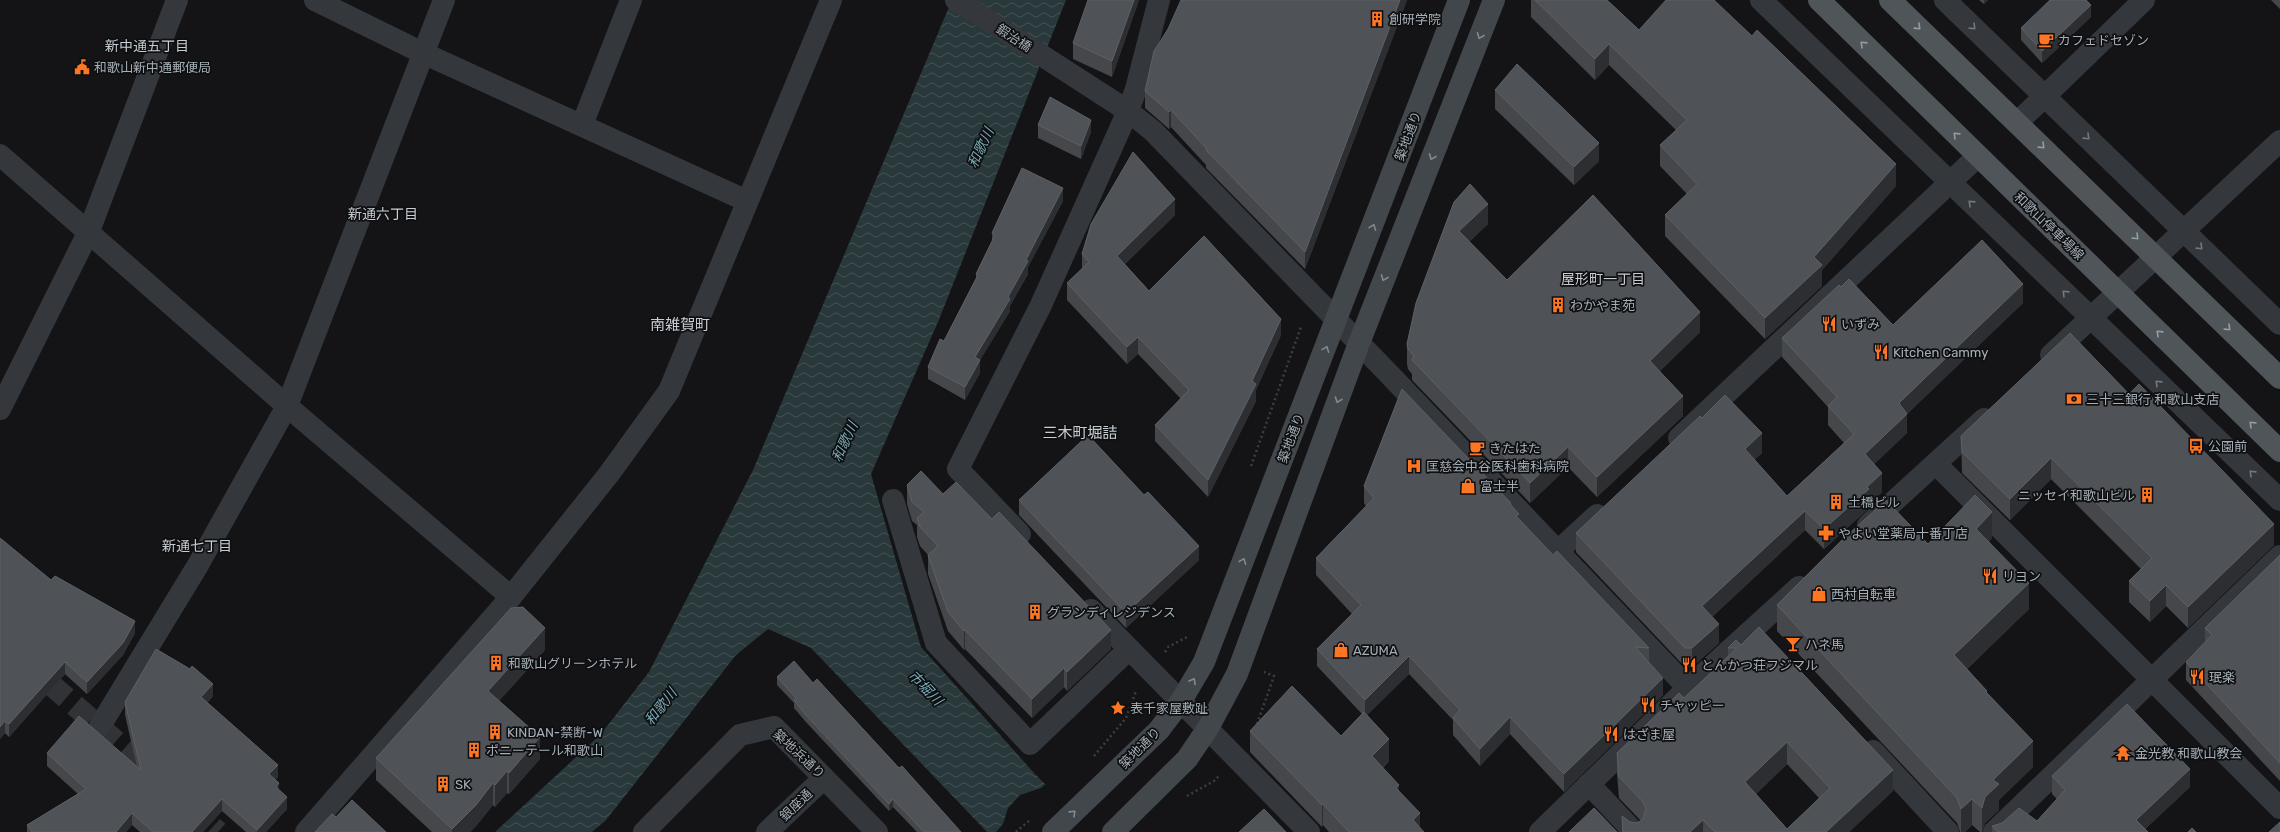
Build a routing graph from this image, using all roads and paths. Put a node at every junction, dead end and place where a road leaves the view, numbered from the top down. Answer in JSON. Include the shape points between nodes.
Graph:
{"nodes":[{"id":1,"x":177,"y":0,"type":"edge"},
{"id":2,"x":315,"y":0,"type":"edge"},
{"id":3,"x":444,"y":0,"type":"edge"},
{"id":4,"x":631,"y":0,"type":"edge"},
{"id":5,"x":832,"y":0,"type":"edge"},
{"id":6,"x":956,"y":0,"type":"edge"},
{"id":7,"x":1159,"y":0,"type":"edge"},
{"id":8,"x":1459,"y":0,"type":"edge"},
{"id":9,"x":1494,"y":0,"type":"edge"},
{"id":10,"x":1761,"y":0,"type":"edge"},
{"id":11,"x":1819,"y":0,"type":"edge"},
{"id":12,"x":1890,"y":0,"type":"edge"},
{"id":13,"x":1945,"y":0,"type":"edge"},
{"id":14,"x":2144,"y":0,"type":"edge"},
{"id":15,"x":423,"y":53,"type":"junction"},
{"id":16,"x":2044,"y":96,"type":"junction"},
{"id":17,"x":1128,"y":111,"type":"junction"},
{"id":18,"x":2018,"y":122,"type":"junction"},
{"id":19,"x":582,"y":125,"type":"junction"},
{"id":20,"x":2280,"y":141,"type":"edge"},
{"id":21,"x":0,"y":154,"type":"edge"},
{"id":22,"x":1978,"y":156,"type":"junction"},
{"id":23,"x":1951,"y":183,"type":"junction"},
{"id":24,"x":747,"y":201,"type":"junction"},
{"id":25,"x":2183,"y":230,"type":"junction"},
{"id":26,"x":88,"y":231,"type":"junction"},
{"id":27,"x":2155,"y":256,"type":"junction"},
{"id":28,"x":2117,"y":292,"type":"junction"},
{"id":29,"x":2090,"y":317,"type":"junction"},
{"id":30,"x":1337,"y":321,"type":"junction"},
{"id":31,"x":2280,"y":324,"type":"edge"},
{"id":32,"x":1359,"y":343,"type":"junction"},
{"id":33,"x":2037,"y":368,"type":"edge"},
{"id":34,"x":2280,"y":378,"type":"edge"},
{"id":35,"x":1998,"y":405,"type":"edge"},
{"id":36,"x":287,"y":406,"type":"junction"},
{"id":37,"x":0,"y":409,"type":"edge"},
{"id":38,"x":2280,"y":451,"type":"edge"},
{"id":39,"x":1662,"y":454,"type":"edge"},
{"id":40,"x":1936,"y":464,"type":"junction"},
{"id":41,"x":893,"y":500,"type":"dead end"},
{"id":42,"x":2280,"y":500,"type":"edge"},
{"id":43,"x":1610,"y":502,"type":"edge"},
{"id":44,"x":1855,"y":537,"type":"edge"},
{"id":45,"x":1033,"y":548,"type":"edge"},
{"id":46,"x":1558,"y":551,"type":"junction"},
{"id":47,"x":2280,"y":556,"type":"edge"},
{"id":48,"x":1814,"y":574,"type":"edge"},
{"id":49,"x":1075,"y":593,"type":"edge"},
{"id":50,"x":511,"y":597,"type":"junction"},
{"id":51,"x":1756,"y":627,"type":"junction"},
{"id":52,"x":1772,"y":644,"type":"edge"},
{"id":53,"x":1129,"y":649,"type":"junction"},
{"id":54,"x":2151,"y":679,"type":"junction"},
{"id":55,"x":1688,"y":688,"type":"junction"},
{"id":56,"x":1181,"y":700,"type":"junction"},
{"id":57,"x":100,"y":726,"type":"dead end"},
{"id":58,"x":1208,"y":728,"type":"junction"},
{"id":59,"x":1857,"y":735,"type":"edge"},
{"id":60,"x":824,"y":778,"type":"junction"},
{"id":61,"x":1589,"y":784,"type":"junction"},
{"id":62,"x":2280,"y":808,"type":"edge"},
{"id":63,"x":1117,"y":829,"type":"edge"},
{"id":64,"x":306,"y":832,"type":"edge"},
{"id":65,"x":644,"y":832,"type":"edge"},
{"id":66,"x":767,"y":832,"type":"edge"},
{"id":67,"x":877,"y":832,"type":"edge"},
{"id":68,"x":1053,"y":832,"type":"edge"},
{"id":69,"x":1309,"y":832,"type":"edge"},
{"id":70,"x":1540,"y":832,"type":"edge"},
{"id":71,"x":1634,"y":832,"type":"edge"},
{"id":72,"x":1948,"y":832,"type":"edge"},
{"id":73,"x":1994,"y":832,"type":"edge"}],
"edges":[{"from":1,"to":26,"type":"street"},
{"from":2,"to":15,"type":"street"},
{"from":3,"to":15,"type":"street"},
{"from":4,"to":19,"type":"street"},
{"from":5,"to":24,"type":"street"},
{"from":6,"to":17,"type":"street","name":"鍜治橋"},
{"from":7,"to":17,"type":"street"},
{"from":30,"to":8,"type":"street","name":"築地通り","one_way":true},
{"from":9,"to":32,"type":"street","one_way":true},
{"from":10,"to":23,"type":"street"},
{"from":22,"to":11,"type":"main road","name":"和歌山停車場線","one_way":true},
{"from":12,"to":18,"type":"main road","one_way":true},
{"from":13,"to":16,"type":"street","one_way":true},
{"from":14,"to":16,"type":"street"},
{"from":15,"to":19,"type":"street"},
{"from":15,"to":36,"type":"street"},
{"from":16,"to":18,"type":"street"},
{"from":16,"to":25,"type":"street","one_way":true},
{"from":17,"to":30,"type":"street","name":"鍜治橋","via":[[1154,131]]},
{"from":17,"to":45,"type":"street","via":[[1041,305],[958,469]]},
{"from":18,"to":27,"type":"main road","one_way":true},
{"from":19,"to":24,"type":"street"},
{"from":20,"to":25,"type":"street"},
{"from":21,"to":26,"type":"street"},
{"from":22,"to":23,"type":"street"},
{"from":22,"to":28,"type":"main road","name":"和歌山停車場線"},
{"from":29,"to":23,"type":"street","one_way":true},
{"from":23,"to":39,"type":"street"},
{"from":24,"to":50,"type":"street","via":[[669,391],[609,474]]},
{"from":25,"to":27,"type":"street"},
{"from":25,"to":31,"type":"street","one_way":true},
{"from":26,"to":36,"type":"street"},
{"from":26,"to":37,"type":"street"},
{"from":27,"to":28,"type":"street"},
{"from":27,"to":34,"type":"main road","one_way":true},
{"from":28,"to":29,"type":"street"},
{"from":38,"to":28,"type":"main road","name":"和歌山停車場線","one_way":true},
{"from":29,"to":33,"type":"street"},
{"from":42,"to":29,"type":"street","one_way":true},
{"from":30,"to":32,"type":"street","name":"鍜治橋"},
{"from":56,"to":30,"type":"street","name":"築地通り","one_way":true,"via":[[1204,662]]},
{"from":32,"to":46,"type":"street","name":"鍜治橋"},
{"from":32,"to":58,"type":"street","one_way":true,"via":[[1237,674]]},
{"from":35,"to":40,"type":"street"},
{"from":36,"to":50,"type":"street"},
{"from":36,"to":57,"type":"street","via":[[198,565]]},
{"from":40,"to":44,"type":"street"},
{"from":40,"to":54,"type":"street"},
{"from":41,"to":53,"type":"street","via":[[936,644],[1030,744]]},
{"from":43,"to":46,"type":"street"},
{"from":46,"to":55,"type":"street","name":"鍜治橋"},
{"from":47,"to":54,"type":"street"},
{"from":48,"to":51,"type":"street"},
{"from":49,"to":53,"type":"street"},
{"from":50,"to":64,"type":"street"},
{"from":51,"to":52,"type":"street"},
{"from":51,"to":55,"type":"street"},
{"from":53,"to":56,"type":"street"},
{"from":54,"to":62,"type":"street"},
{"from":54,"to":73,"type":"street"},
{"from":55,"to":61,"type":"street"},
{"from":56,"to":58,"type":"street"},
{"from":68,"to":56,"type":"street","name":"築地通り","one_way":true,"via":[[1159,730]]},
{"from":58,"to":63,"type":"street","via":[[1187,759]]},
{"from":58,"to":69,"type":"street"},
{"from":59,"to":72,"type":"street"},
{"from":60,"to":65,"type":"street","name":"築地浜通り","via":[[774,727],[740,736]]},
{"from":60,"to":66,"type":"street","name":"銀座通"},
{"from":60,"to":67,"type":"street","name":"築地浜通り"},
{"from":61,"to":70,"type":"street"},
{"from":61,"to":71,"type":"street"}]}
